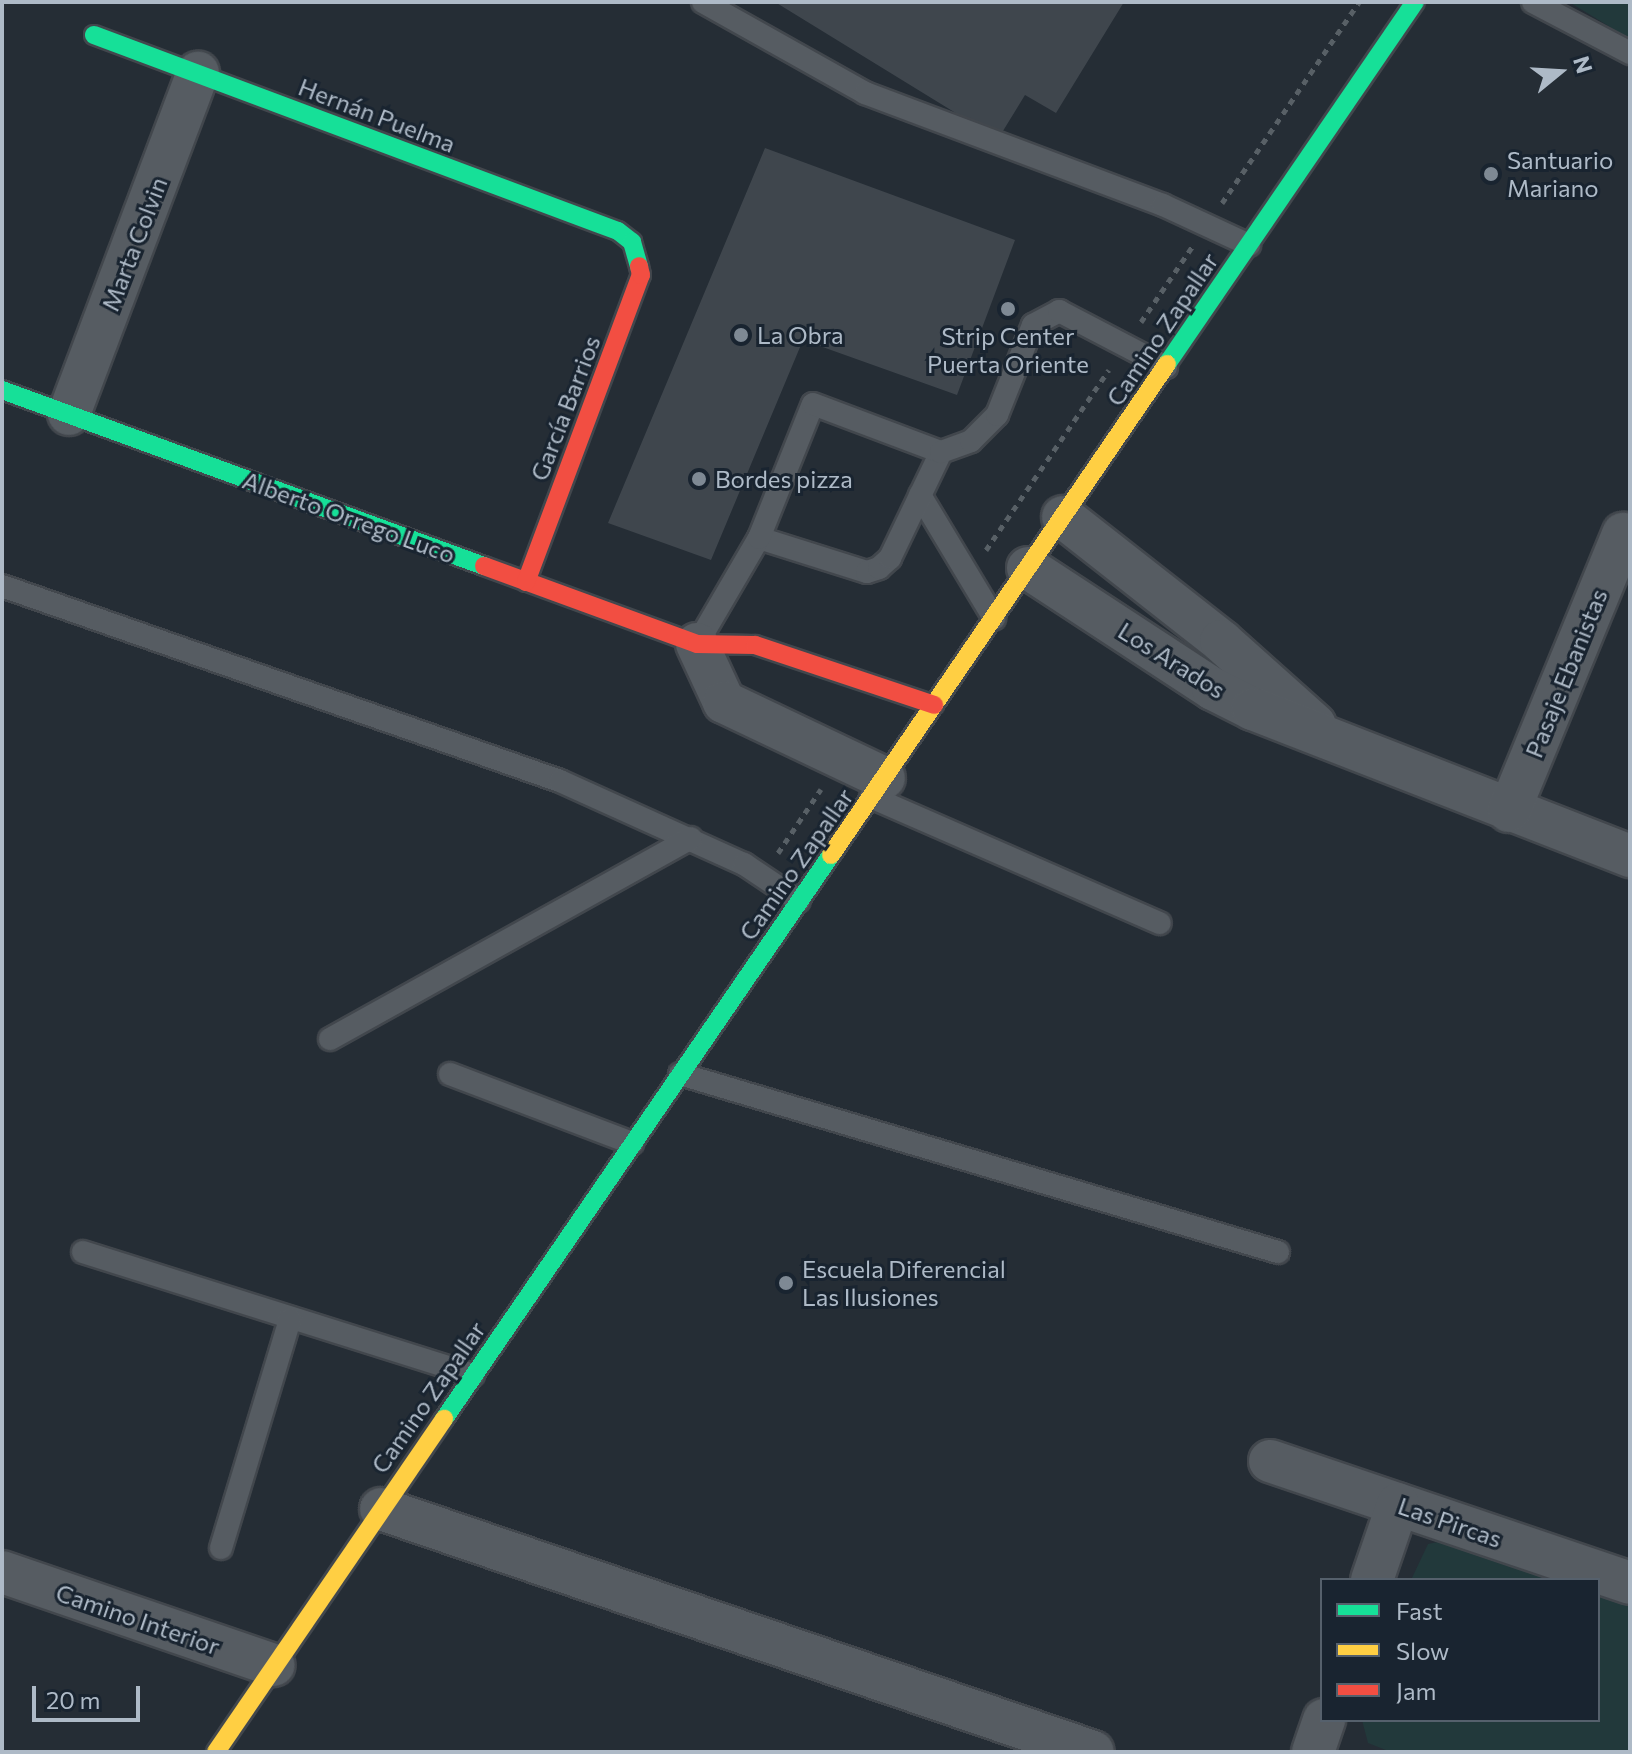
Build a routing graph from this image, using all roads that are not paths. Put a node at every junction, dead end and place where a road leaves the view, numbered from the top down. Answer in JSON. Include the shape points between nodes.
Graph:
{"nodes":[{"id":1,"x":703,"y":2,"type":"edge"},
{"id":2,"x":1415,"y":2,"type":"edge"},
{"id":3,"x":1533,"y":2,"type":"edge"},
{"id":4,"x":94,"y":35,"type":"dead end"},
{"id":5,"x":1630,"y":53,"type":"edge"},
{"id":6,"x":198,"y":73,"type":"junction"},
{"id":7,"x":1249,"y":245,"type":"junction"},
{"id":8,"x":637,"y":250,"type":"joint"},
{"id":9,"x":1166,"y":367,"type":"junction"},
{"id":10,"x":2,"y":390,"type":"edge"},
{"id":11,"x":69,"y":414,"type":"junction"},
{"id":12,"x":941,"y":452,"type":"junction"},
{"id":13,"x":920,"y":495,"type":"junction"},
{"id":14,"x":1063,"y":517,"type":"junction"},
{"id":15,"x":1623,"y":534,"type":"dead end"},
{"id":16,"x":759,"y":538,"type":"junction"},
{"id":17,"x":1028,"y":568,"type":"junction"},
{"id":18,"x":526,"y":582,"type":"junction"},
{"id":19,"x":2,"y":586,"type":"edge"},
{"id":20,"x":994,"y":618,"type":"junction"},
{"id":21,"x":697,"y":644,"type":"junction"},
{"id":22,"x":934,"y":705,"type":"junction"},
{"id":23,"x":1325,"y":734,"type":"junction"},
{"id":24,"x":878,"y":787,"type":"junction"},
{"id":25,"x":1509,"y":811,"type":"junction"},
{"id":26,"x":691,"y":838,"type":"junction"},
{"id":27,"x":1630,"y":856,"type":"edge"},
{"id":28,"x":799,"y":901,"type":"junction"},
{"id":29,"x":1160,"y":923,"type":"dead end"},
{"id":30,"x":330,"y":1039,"type":"dead end"},
{"id":31,"x":450,"y":1074,"type":"dead end"},
{"id":32,"x":680,"y":1074,"type":"junction"},
{"id":33,"x":632,"y":1143,"type":"junction"},
{"id":34,"x":83,"y":1252,"type":"dead end"},
{"id":35,"x":1278,"y":1252,"type":"dead end"},
{"id":36,"x":290,"y":1319,"type":"junction"},
{"id":37,"x":473,"y":1375,"type":"junction"},
{"id":38,"x":1270,"y":1461,"type":"dead end"},
{"id":39,"x":1398,"y":1504,"type":"junction"},
{"id":40,"x":381,"y":1509,"type":"junction"},
{"id":41,"x":221,"y":1548,"type":"dead end"},
{"id":42,"x":2,"y":1572,"type":"edge"},
{"id":43,"x":1373,"y":1578,"type":"edge"},
{"id":44,"x":1630,"y":1583,"type":"edge"},
{"id":45,"x":273,"y":1665,"type":"junction"},
{"id":46,"x":1323,"y":1722,"type":"edge"},
{"id":47,"x":216,"y":1752,"type":"edge"},
{"id":48,"x":1093,"y":1752,"type":"edge"},
{"id":49,"x":1313,"y":1752,"type":"edge"}],
"edges":[{"from":1,"to":7,"type":"lane","via":[[865,93],[1163,205]]},
{"from":2,"to":7,"type":"street","name":"Camino Zapallar"},
{"from":3,"to":5,"type":"lane"},
{"from":4,"to":6,"type":"street","name":"Hernán Puelma"},
{"from":6,"to":8,"type":"street","name":"Hernán Puelma","via":[[618,231]]},
{"from":6,"to":11,"type":"street","name":"Marta Colvin"},
{"from":7,"to":9,"type":"street","name":"Camino Zapallar"},
{"from":8,"to":18,"type":"street","name":"García Barrios","via":[[641,275]]},
{"from":9,"to":12,"type":"lane","via":[[1059,311],[1033,325],[997,415],[971,441]]},
{"from":9,"to":14,"type":"street","name":"Camino Zapallar"},
{"from":10,"to":11,"type":"street","name":"Alberto Orrego Luco"},
{"from":11,"to":18,"type":"street","name":"Alberto Orrego Luco"},
{"from":12,"to":13,"type":"lane"},
{"from":12,"to":16,"type":"lane","via":[[813,404]]},
{"from":13,"to":16,"type":"lane","via":[[890,558],[867,572]]},
{"from":13,"to":20,"type":"lane"},
{"from":14,"to":17,"type":"street","name":"Camino Zapallar"},
{"from":14,"to":23,"type":"street","name":"Los Arados","via":[[1221,641]]},
{"from":15,"to":25,"type":"street","name":"Pasaje Ebanistas"},
{"from":16,"to":21,"type":"lane"},
{"from":17,"to":20,"type":"street","name":"Camino Zapallar"},
{"from":17,"to":23,"type":"street","name":"Los Arados","via":[[1213,689]]},
{"from":18,"to":21,"type":"street","name":"Alberto Orrego Luco"},
{"from":19,"to":26,"type":"lane","via":[[560,781]]},
{"from":20,"to":22,"type":"street","name":"Camino Zapallar"},
{"from":21,"to":22,"type":"street","name":"Alberto Orrego Luco","via":[[755,645]]},
{"from":21,"to":24,"type":"street","via":[[724,702]]},
{"from":22,"to":24,"type":"street","name":"Camino Zapallar"},
{"from":23,"to":25,"type":"street","name":"Los Arados"},
{"from":24,"to":28,"type":"street","name":"Camino Zapallar"},
{"from":24,"to":29,"type":"lane"},
{"from":25,"to":27,"type":"street","name":"Los Arados"},
{"from":26,"to":28,"type":"lane","via":[[744,864]]},
{"from":26,"to":30,"type":"lane"},
{"from":28,"to":32,"type":"street","name":"Camino Zapallar"},
{"from":31,"to":33,"type":"lane"},
{"from":32,"to":33,"type":"street","name":"Camino Zapallar"},
{"from":32,"to":35,"type":"lane"},
{"from":33,"to":37,"type":"street","name":"Camino Zapallar"},
{"from":34,"to":36,"type":"lane"},
{"from":36,"to":37,"type":"lane"},
{"from":36,"to":41,"type":"lane"},
{"from":37,"to":40,"type":"street","name":"Camino Zapallar"},
{"from":38,"to":39,"type":"street","name":"Las Pircas"},
{"from":39,"to":43,"type":"street"},
{"from":39,"to":44,"type":"street","name":"Las Pircas"},
{"from":40,"to":45,"type":"street","name":"Camino Zapallar"},
{"from":40,"to":48,"type":"street"},
{"from":42,"to":45,"type":"street","name":"Camino Interior"},
{"from":45,"to":47,"type":"street","name":"Camino Zapallar"},
{"from":46,"to":49,"type":"street"}]}
